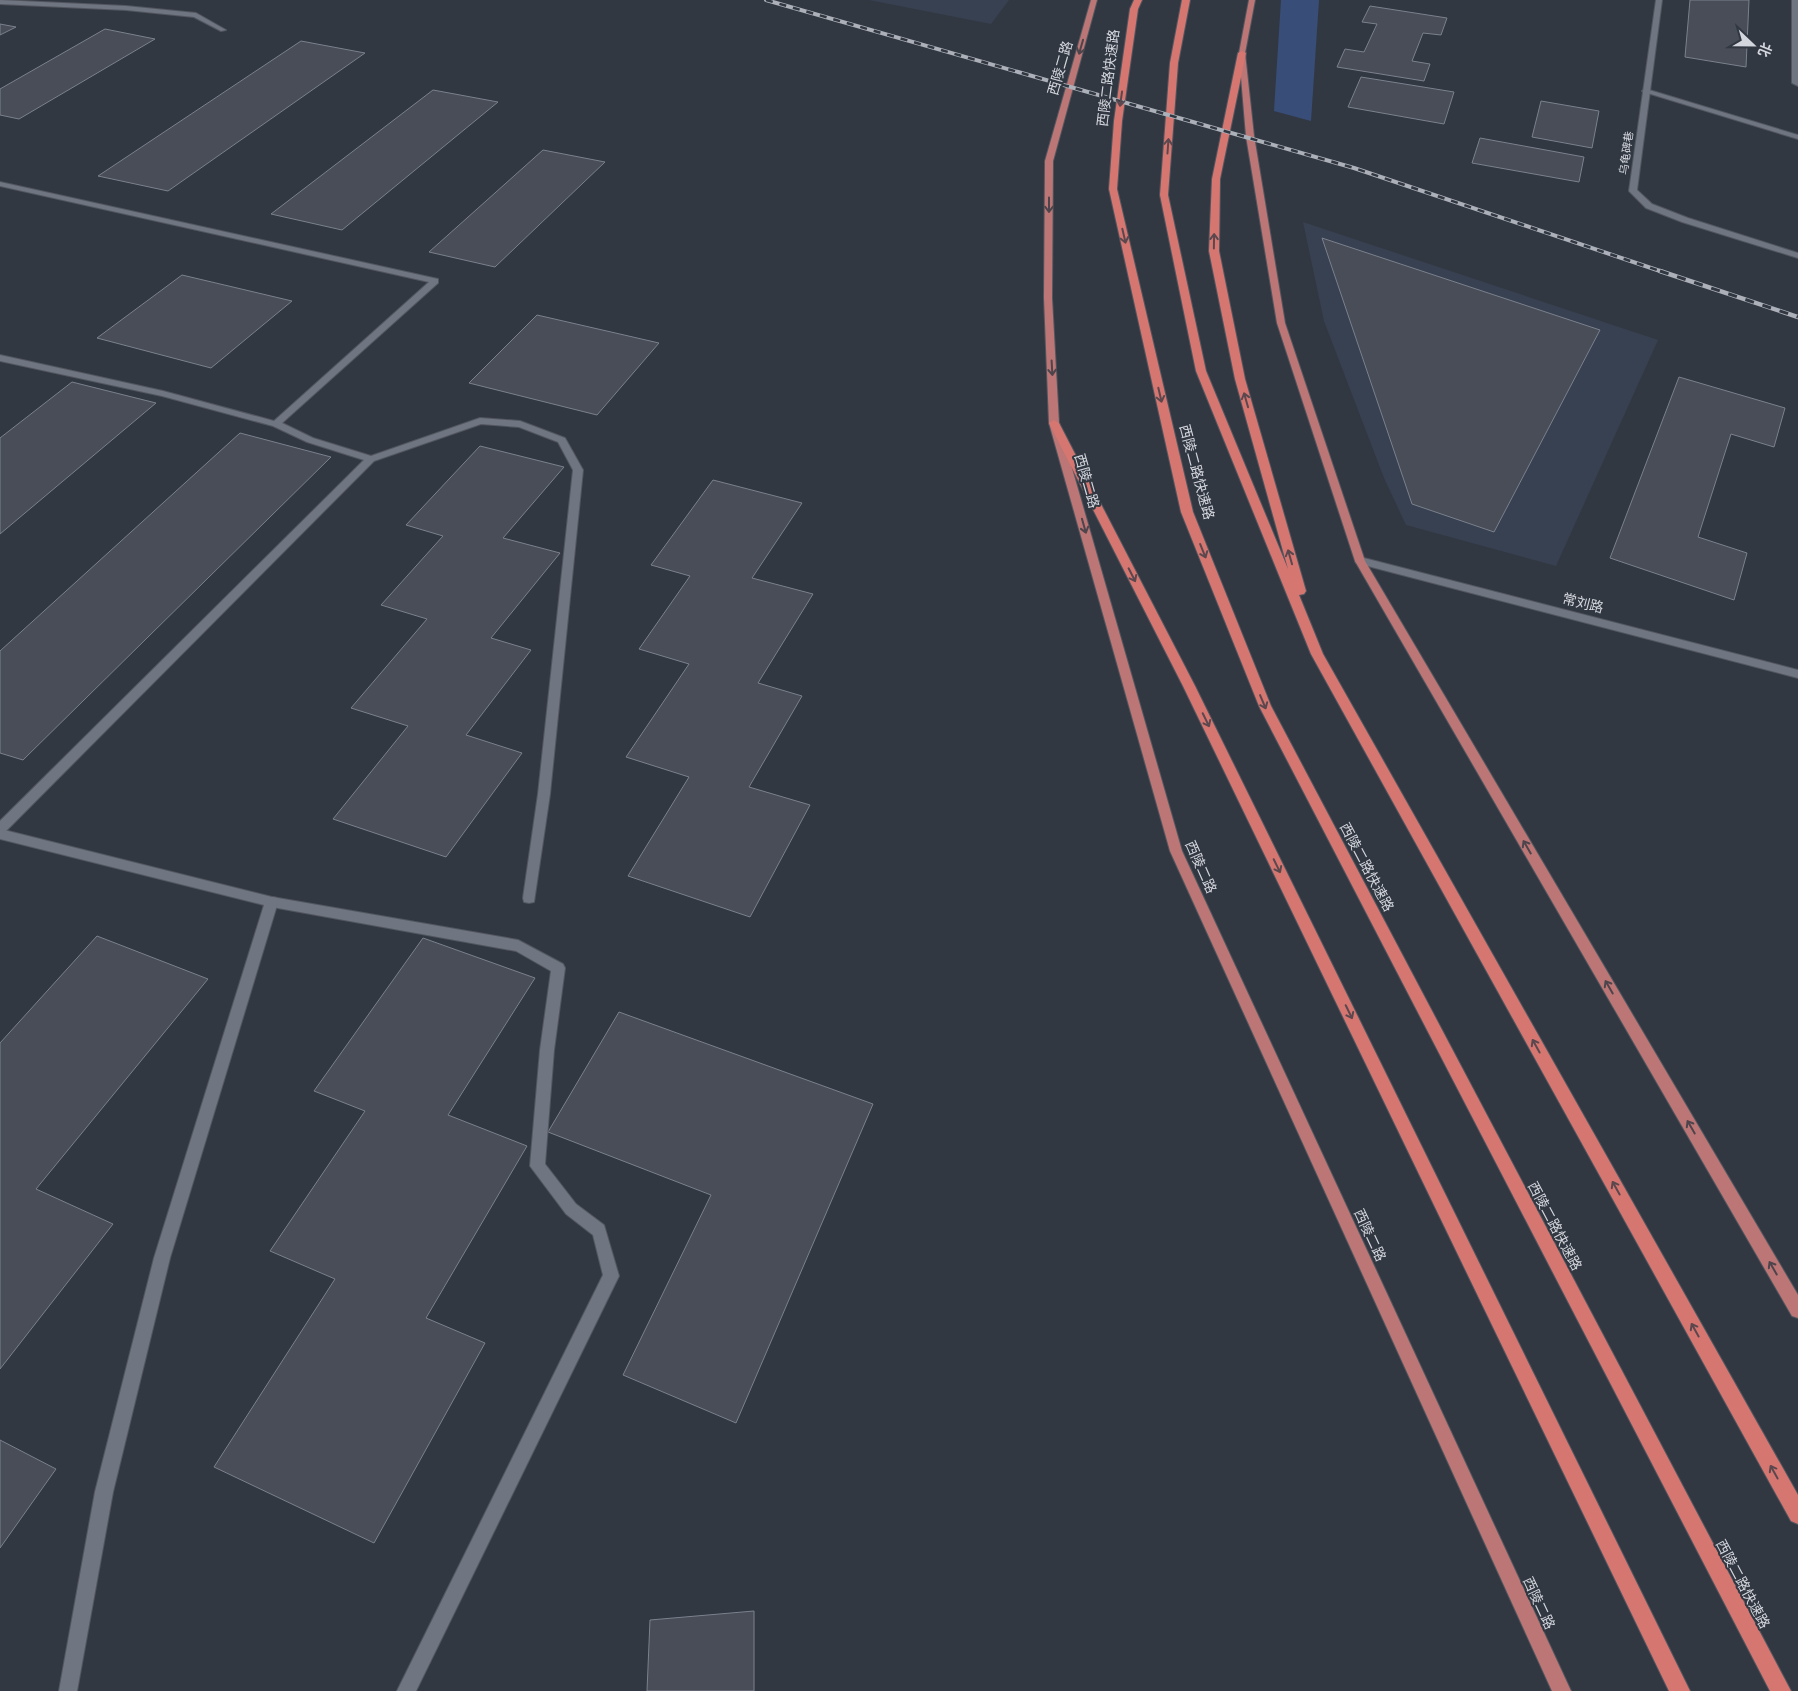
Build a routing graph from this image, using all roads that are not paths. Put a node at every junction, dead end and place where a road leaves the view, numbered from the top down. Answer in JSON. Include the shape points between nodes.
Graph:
{"nodes":[{"id":1,"x":1094,"y":0,"type":"edge"},
{"id":2,"x":1138,"y":0,"type":"edge"},
{"id":3,"x":1186,"y":0,"type":"edge"},
{"id":4,"x":1252,"y":0,"type":"edge"},
{"id":5,"x":1659,"y":0,"type":"edge"},
{"id":6,"x":1795,"y":0,"type":"edge"},
{"id":7,"x":0,"y":2,"type":"edge"},
{"id":8,"x":223,"y":30,"type":"dead end"},
{"id":9,"x":1242,"y":53,"type":"junction"},
{"id":10,"x":1798,"y":84,"type":"edge"},
{"id":11,"x":1646,"y":91,"type":"junction"},
{"id":12,"x":1798,"y":137,"type":"edge"},
{"id":13,"x":0,"y":184,"type":"edge"},
{"id":14,"x":1798,"y":256,"type":"edge"},
{"id":15,"x":0,"y":358,"type":"edge"},
{"id":16,"x":1054,"y":423,"type":"junction"},
{"id":17,"x":276,"y":424,"type":"junction"},
{"id":18,"x":371,"y":459,"type":"junction"},
{"id":19,"x":1360,"y":561,"type":"junction"},
{"id":20,"x":1317,"y":654,"type":"junction"},
{"id":21,"x":1798,"y":674,"type":"edge"},
{"id":22,"x":0,"y":829,"type":"edge"},
{"id":23,"x":0,"y":834,"type":"edge"},
{"id":24,"x":529,"y":898,"type":"dead end"},
{"id":25,"x":272,"y":902,"type":"junction"},
{"id":26,"x":1798,"y":1310,"type":"edge"},
{"id":27,"x":1798,"y":1514,"type":"edge"},
{"id":28,"x":68,"y":1691,"type":"edge"},
{"id":29,"x":406,"y":1691,"type":"edge"},
{"id":30,"x":1562,"y":1691,"type":"edge"},
{"id":31,"x":1680,"y":1691,"type":"edge"},
{"id":32,"x":1781,"y":1691,"type":"edge"}],
"edges":[{"from":1,"to":16,"type":"main road","name":"西陵二路","one_way":true,"via":[[1049,161],[1048,298]]},
{"from":2,"to":32,"type":"highway","name":"西陵二路快速路","one_way":true,"via":[[1118,120],[1113,189],[1188,512],[1265,706]]},
{"from":20,"to":3,"type":"highway","one_way":true,"via":[[1201,372],[1164,195],[1174,63]]},
{"from":4,"to":9,"type":"main road"},
{"from":5,"to":11,"type":"street","name":"乌龟碑巷"},
{"from":6,"to":10,"type":"street"},
{"from":7,"to":8,"type":"street","via":[[196,15]]},
{"from":9,"to":19,"type":"main road","via":[[1250,136],[1281,323]]},
{"from":20,"to":9,"type":"highway","one_way":true,"via":[[1240,379],[1214,251],[1216,179]]},
{"from":11,"to":12,"type":"street"},
{"from":11,"to":14,"type":"street","name":"乌龟碑巷","via":[[1633,191],[1649,206]]},
{"from":13,"to":17,"type":"street","via":[[435,281]]},
{"from":15,"to":17,"type":"street","via":[[163,394]]},
{"from":16,"to":30,"type":"main road","name":"西陵二路","one_way":true,"via":[[1176,850]]},
{"from":16,"to":31,"type":"highway","one_way":true,"via":[[1190,686]]},
{"from":17,"to":18,"type":"street","via":[[310,440]]},
{"from":18,"to":22,"type":"street"},
{"from":18,"to":24,"type":"street","via":[[480,421],[520,424],[562,440],[578,470],[544,794]]},
{"from":19,"to":21,"type":"street","name":"常刘路"},
{"from":26,"to":19,"type":"main road","one_way":true},
{"from":27,"to":20,"type":"highway","one_way":true},
{"from":23,"to":25,"type":"street"},
{"from":25,"to":28,"type":"street","via":[[162,1258],[104,1492]]},
{"from":25,"to":29,"type":"street","via":[[518,946],[558,968],[537,1166],[571,1209],[599,1230],[611,1276]]}]}
